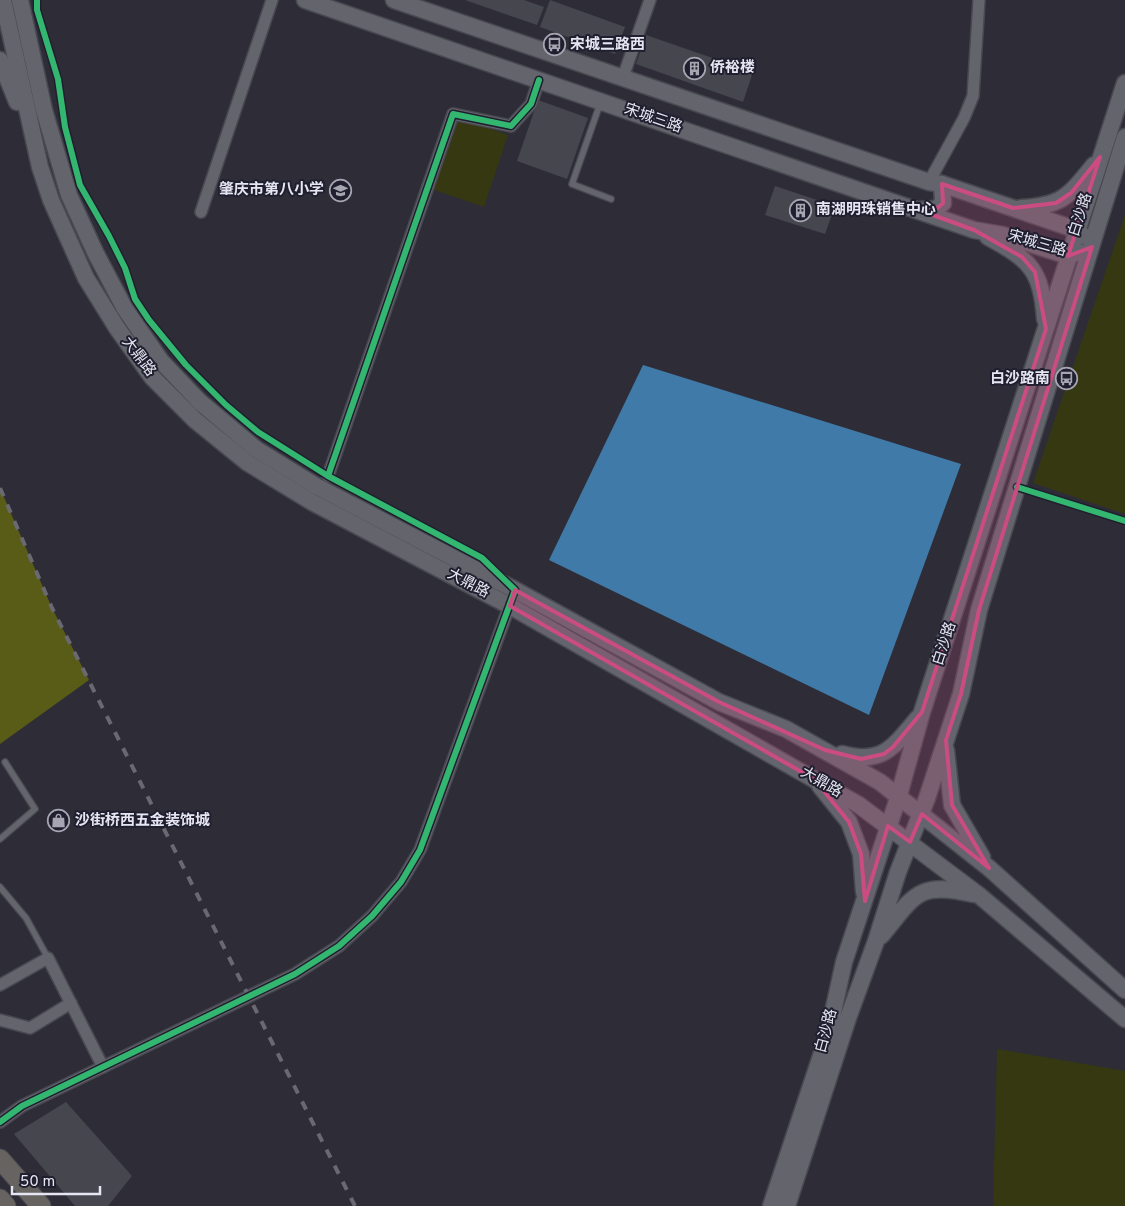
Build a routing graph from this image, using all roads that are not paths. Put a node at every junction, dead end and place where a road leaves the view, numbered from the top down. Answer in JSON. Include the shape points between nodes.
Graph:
{"nodes":[{"id":1,"x":3,"y":0,"type":"edge"},
{"id":2,"x":20,"y":0,"type":"edge"},
{"id":3,"x":272,"y":0,"type":"edge"},
{"id":4,"x":306,"y":0,"type":"edge"},
{"id":5,"x":394,"y":0,"type":"edge"},
{"id":6,"x":650,"y":0,"type":"edge"},
{"id":7,"x":979,"y":0,"type":"edge"},
{"id":8,"x":0,"y":60,"type":"edge"},
{"id":9,"x":623,"y":77,"type":"junction"},
{"id":10,"x":539,"y":80,"type":"junction"},
{"id":11,"x":1125,"y":83,"type":"edge"},
{"id":12,"x":601,"y":101,"type":"junction"},
{"id":13,"x":1125,"y":137,"type":"edge"},
{"id":14,"x":33,"y":140,"type":"junction"},
{"id":15,"x":1100,"y":157,"type":"junction"},
{"id":16,"x":935,"y":183,"type":"junction"},
{"id":17,"x":611,"y":199,"type":"dead end"},
{"id":18,"x":1013,"y":208,"type":"junction"},
{"id":19,"x":919,"y":210,"type":"junction"},
{"id":20,"x":201,"y":212,"type":"dead end"},
{"id":21,"x":974,"y":230,"type":"junction"},
{"id":22,"x":1077,"y":230,"type":"junction"},
{"id":23,"x":1092,"y":247,"type":"junction"},
{"id":24,"x":1068,"y":256,"type":"junction"},
{"id":25,"x":1046,"y":329,"type":"junction"},
{"id":26,"x":328,"y":476,"type":"dead end"},
{"id":27,"x":512,"y":598,"type":"junction"},
{"id":28,"x":922,"y":712,"type":"junction"},
{"id":29,"x":946,"y":740,"type":"junction"},
{"id":30,"x":824,"y":750,"type":"junction"},
{"id":31,"x":5,"y":762,"type":"dead end"},
{"id":32,"x":814,"y":779,"type":"junction"},
{"id":33,"x":898,"y":795,"type":"junction"},
{"id":34,"x":922,"y":814,"type":"junction"},
{"id":35,"x":888,"y":826,"type":"junction"},
{"id":36,"x":0,"y":838,"type":"edge"},
{"id":37,"x":910,"y":842,"type":"junction"},
{"id":38,"x":989,"y":868,"type":"junction"},
{"id":39,"x":0,"y":887,"type":"edge"},
{"id":40,"x":980,"y":896,"type":"junction"},
{"id":41,"x":864,"y":901,"type":"junction"},
{"id":42,"x":876,"y":941,"type":"junction"},
{"id":43,"x":48,"y":958,"type":"junction"},
{"id":44,"x":0,"y":985,"type":"edge"},
{"id":45,"x":1125,"y":990,"type":"edge"},
{"id":46,"x":71,"y":1003,"type":"junction"},
{"id":47,"x":1125,"y":1019,"type":"edge"},
{"id":48,"x":0,"y":1020,"type":"edge"},
{"id":49,"x":104,"y":1067,"type":"junction"},
{"id":50,"x":0,"y":1122,"type":"edge"},
{"id":51,"x":0,"y":1159,"type":"edge"},
{"id":52,"x":0,"y":1199,"type":"edge"},
{"id":53,"x":6,"y":1206,"type":"edge"},
{"id":54,"x":40,"y":1206,"type":"edge"},
{"id":55,"x":771,"y":1206,"type":"edge"},
{"id":56,"x":787,"y":1206,"type":"edge"}],
"edges":[{"from":1,"to":14,"type":"main road","name":"大鼎路"},
{"from":2,"to":27,"type":"main road","name":"大鼎路","via":[[44,110],[69,195],[125,309],[161,360],[200,402],[256,449]]},
{"from":3,"to":20,"type":"street"},
{"from":4,"to":10,"type":"main road","name":"宋城三路"},
{"from":5,"to":9,"type":"main road","name":"宋城三路"},
{"from":6,"to":9,"type":"street"},
{"from":7,"to":16,"type":"street","via":[[973,96]]},
{"from":8,"to":14,"type":"main road"},
{"from":9,"to":16,"type":"main road","name":"宋城三路"},
{"from":10,"to":12,"type":"main road","name":"宋城三路"},
{"from":10,"to":26,"type":"street","via":[[531,104],[511,126],[452,114]]},
{"from":11,"to":15,"type":"main road","name":"白沙路"},
{"from":12,"to":17,"type":"lane","via":[[572,184]]},
{"from":12,"to":19,"type":"main road","name":"宋城三路"},
{"from":13,"to":23,"type":"main road","name":"白沙路"},
{"from":14,"to":27,"type":"main road","name":"大鼎路","via":[[51,200],[86,278],[152,377],[195,420],[248,463],[312,502]]},
{"from":15,"to":18,"type":"main road","via":[[1071,193],[1056,203]]},
{"from":15,"to":22,"type":"main road","name":"白沙路"},
{"from":16,"to":18,"type":"main road","name":"宋城三路"},
{"from":16,"to":19,"type":"main road","via":[[943,202],[936,209]]},
{"from":18,"to":22,"type":"main road","name":"宋城三路"},
{"from":19,"to":21,"type":"main road","name":"宋城三路"},
{"from":21,"to":24,"type":"main road","name":"宋城三路","via":[[1003,234]]},
{"from":21,"to":25,"type":"main road","via":[[1022,257],[1035,272],[1044,302]]},
{"from":22,"to":23,"type":"main road","name":"宋城三路"},
{"from":22,"to":24,"type":"main road","name":"白沙路"},
{"from":23,"to":24,"type":"main road","name":"宋城三路"},
{"from":23,"to":29,"type":"main road","name":"白沙路","via":[[979,610],[961,694]]},
{"from":24,"to":25,"type":"main road","name":"白沙路"},
{"from":25,"to":28,"type":"main road","name":"白沙路"},
{"from":27,"to":30,"type":"main road","name":"大鼎路","via":[[719,702],[786,729]]},
{"from":27,"to":32,"type":"main road","name":"大鼎路"},
{"from":27,"to":49,"type":"street","via":[[420,850],[400,882],[372,916],[339,946],[295,974]]},
{"from":28,"to":30,"type":"main road","via":[[884,754],[861,759]]},
{"from":28,"to":33,"type":"main road","name":"白沙路"},
{"from":29,"to":34,"type":"main road","name":"白沙路"},
{"from":29,"to":38,"type":"main road","via":[[952,805]]},
{"from":30,"to":33,"type":"main road","name":"大鼎路"},
{"from":31,"to":36,"type":"lane","via":[[35,809]]},
{"from":32,"to":35,"type":"main road","name":"大鼎路"},
{"from":32,"to":41,"type":"main road","via":[[849,822],[861,854]]},
{"from":33,"to":34,"type":"main road","name":"大鼎路"},
{"from":33,"to":35,"type":"main road","name":"白沙路"},
{"from":34,"to":37,"type":"main road","name":"白沙路"},
{"from":34,"to":38,"type":"main road","name":"大鼎路"},
{"from":35,"to":37,"type":"main road","name":"大鼎路"},
{"from":35,"to":41,"type":"main road","name":"白沙路"},
{"from":37,"to":40,"type":"main road","name":"大鼎路"},
{"from":37,"to":42,"type":"main road","name":"白沙路"},
{"from":38,"to":45,"type":"main road","name":"大鼎路"},
{"from":39,"to":43,"type":"lane","via":[[26,918]]},
{"from":40,"to":42,"type":"main road","via":[[940,888],[928,889],[916,895]]},
{"from":40,"to":47,"type":"main road","name":"大鼎路"},
{"from":41,"to":55,"type":"main road","name":"白沙路","via":[[844,962],[828,1035]]},
{"from":42,"to":56,"type":"main road","name":"白沙路"},
{"from":43,"to":44,"type":"street"},
{"from":43,"to":46,"type":"street"},
{"from":46,"to":48,"type":"street","via":[[30,1028]]},
{"from":46,"to":49,"type":"street"},
{"from":49,"to":50,"type":"street","via":[[22,1106]]},
{"from":51,"to":54,"type":"main road"},
{"from":52,"to":53,"type":"main road"}]}
